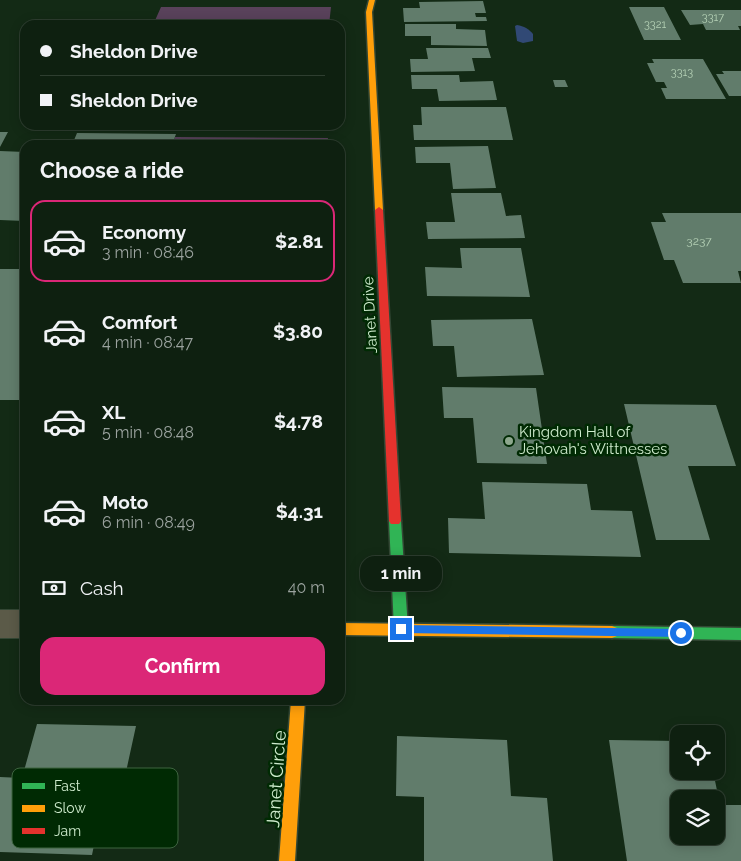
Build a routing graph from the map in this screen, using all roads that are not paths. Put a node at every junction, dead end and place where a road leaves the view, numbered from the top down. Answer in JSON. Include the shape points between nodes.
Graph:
{"nodes":[{"id":1,"x":372,"y":0,"type":"edge"},
{"id":2,"x":0,"y":624,"type":"edge"},
{"id":3,"x":20,"y":624,"type":"edge"},
{"id":4,"x":345,"y":629,"type":"edge"},
{"id":5,"x":401,"y":629,"type":"junction"},
{"id":6,"x":741,"y":634,"type":"edge"},
{"id":7,"x":298,"y":705,"type":"edge"},
{"id":8,"x":288,"y":861,"type":"edge"}],
"edges":[{"from":1,"to":5,"type":"street","name":"Janet Drive","via":[[369,12]]},
{"from":2,"to":3,"type":"street"},
{"from":4,"to":5,"type":"street"},
{"from":5,"to":6,"type":"street"},
{"from":7,"to":8,"type":"street","name":"Janet Circle"}]}
